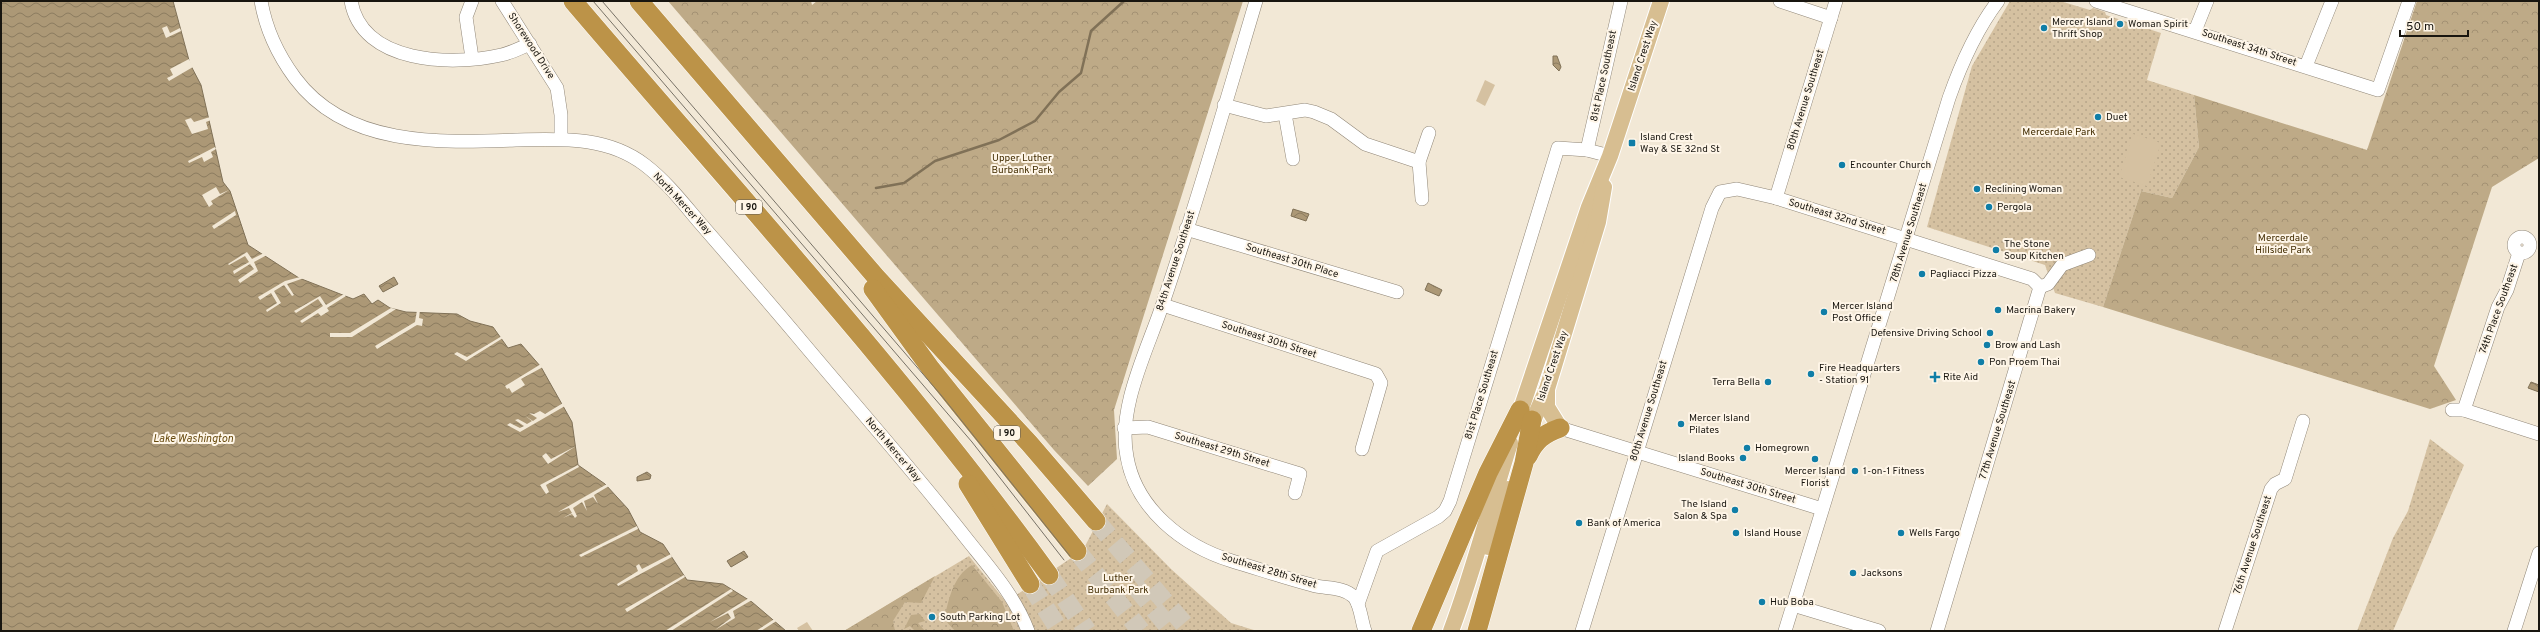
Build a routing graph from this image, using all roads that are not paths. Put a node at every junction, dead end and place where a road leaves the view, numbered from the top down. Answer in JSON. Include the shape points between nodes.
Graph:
{"nodes":[{"id":1,"x":261,"y":1,"type":"edge"},
{"id":2,"x":351,"y":1,"type":"edge"},
{"id":3,"x":472,"y":1,"type":"edge"},
{"id":4,"x":502,"y":1,"type":"edge"},
{"id":5,"x":573,"y":1,"type":"edge"},
{"id":6,"x":639,"y":1,"type":"edge"},
{"id":7,"x":1256,"y":1,"type":"edge"},
{"id":8,"x":1621,"y":1,"type":"edge"},
{"id":9,"x":1661,"y":1,"type":"edge"},
{"id":10,"x":1780,"y":1,"type":"edge"},
{"id":11,"x":1836,"y":1,"type":"edge"},
{"id":12,"x":1998,"y":1,"type":"edge"},
{"id":13,"x":2096,"y":1,"type":"edge"},
{"id":14,"x":2206,"y":1,"type":"edge"},
{"id":15,"x":2332,"y":1,"type":"edge"},
{"id":16,"x":2409,"y":1,"type":"edge"},
{"id":17,"x":1831,"y":18,"type":"junction"},
{"id":18,"x":2195,"y":31,"type":"junction"},
{"id":19,"x":530,"y":44,"type":"junction"},
{"id":20,"x":472,"y":58,"type":"junction"},
{"id":21,"x":2306,"y":66,"type":"junction"},
{"id":22,"x":1224,"y":105,"type":"junction"},
{"id":23,"x":1284,"y":114,"type":"junction"},
{"id":24,"x":1429,"y":133,"type":"dead end"},
{"id":25,"x":561,"y":139,"type":"junction"},
{"id":26,"x":1587,"y":150,"type":"junction"},
{"id":27,"x":1610,"y":156,"type":"junction"},
{"id":28,"x":1293,"y":159,"type":"dead end"},
{"id":29,"x":1419,"y":162,"type":"junction"},
{"id":30,"x":1720,"y":192,"type":"joint"},
{"id":31,"x":1776,"y":198,"type":"junction"},
{"id":32,"x":1422,"y":199,"type":"dead end"},
{"id":33,"x":813,"y":204,"type":"junction"},
{"id":34,"x":1186,"y":229,"type":"junction"},
{"id":35,"x":1908,"y":239,"type":"junction"},
{"id":36,"x":2519,"y":253,"type":"dead end"},
{"id":37,"x":2089,"y":255,"type":"dead end"},
{"id":38,"x":2040,"y":287,"type":"junction"},
{"id":39,"x":1397,"y":292,"type":"dead end"},
{"id":40,"x":1163,"y":305,"type":"junction"},
{"id":41,"x":1547,"y":389,"type":"junction"},
{"id":42,"x":925,"y":413,"type":"junction"},
{"id":43,"x":1526,"y":415,"type":"junction"},
{"id":44,"x":2303,"y":421,"type":"dead end"},
{"id":45,"x":1124,"y":428,"type":"junction"},
{"id":46,"x":1560,"y":428,"type":"junction"},
{"id":47,"x":2539,"y":434,"type":"edge"},
{"id":48,"x":1362,"y":449,"type":"dead end"},
{"id":49,"x":1636,"y":452,"type":"junction"},
{"id":50,"x":1524,"y":463,"type":"junction"},
{"id":51,"x":1295,"y":493,"type":"dead end"},
{"id":52,"x":1822,"y":509,"type":"junction"},
{"id":53,"x":1158,"y":517,"type":"joint"},
{"id":54,"x":1093,"y":527,"type":"tunnel mouth"},
{"id":55,"x":1077,"y":551,"type":"tunnel mouth"},
{"id":56,"x":2539,"y":553,"type":"edge"},
{"id":57,"x":1049,"y":575,"type":"tunnel mouth"},
{"id":58,"x":1030,"y":584,"type":"tunnel mouth"},
{"id":59,"x":1490,"y":586,"type":"junction"},
{"id":60,"x":1358,"y":604,"type":"junction"},
{"id":61,"x":1793,"y":605,"type":"junction"},
{"id":62,"x":1028,"y":631,"type":"edge"},
{"id":63,"x":1365,"y":631,"type":"edge"},
{"id":64,"x":1421,"y":631,"type":"edge"},
{"id":65,"x":1451,"y":631,"type":"edge"},
{"id":66,"x":1477,"y":631,"type":"edge"},
{"id":67,"x":1480,"y":631,"type":"edge"},
{"id":68,"x":1582,"y":631,"type":"edge"},
{"id":69,"x":1785,"y":631,"type":"edge"},
{"id":70,"x":1879,"y":631,"type":"edge"},
{"id":71,"x":1937,"y":631,"type":"edge"},
{"id":72,"x":2225,"y":631,"type":"edge"},
{"id":73,"x":2514,"y":631,"type":"edge"}],
"edges":[{"from":1,"to":25,"type":"street","name":"North Mercer Way","via":[[272,40],[286,66],[302,87],[333,115],[356,126],[402,137],[488,141]]},
{"from":2,"to":20,"type":"street","via":[[352,9],[367,34],[387,47],[422,59]]},
{"from":3,"to":20,"type":"street","via":[[466,17]]},
{"from":4,"to":19,"type":"street","name":"Shorewood Drive"},
{"from":5,"to":42,"type":"highway","number":"I 90"},
{"from":6,"to":33,"type":"highway"},
{"from":7,"to":22,"type":"street","name":"84th Avenue Southeast"},
{"from":8,"to":26,"type":"street","name":"81st Place Southeast"},
{"from":9,"to":27,"type":"main road","name":"Island Crest Way"},
{"from":10,"to":17,"type":"street"},
{"from":11,"to":17,"type":"street","name":"80th Avenue Southeast"},
{"from":12,"to":35,"type":"street","name":"78th Avenue Southeast","via":[[1959,71]]},
{"from":13,"to":18,"type":"street","name":"Southeast 34th Street"},
{"from":14,"to":18,"type":"street"},
{"from":15,"to":21,"type":"street"},
{"from":16,"to":21,"type":"street","name":"Southeast 34th Street","via":[[2378,90]]},
{"from":17,"to":31,"type":"street","name":"80th Avenue Southeast"},
{"from":18,"to":21,"type":"street","name":"Southeast 34th Street"},
{"from":19,"to":20,"type":"street","via":[[502,55]]},
{"from":19,"to":25,"type":"street","name":"Shorewood Drive","via":[[557,88]]},
{"from":22,"to":23,"type":"street","via":[[1257,115]]},
{"from":22,"to":34,"type":"street","name":"84th Avenue Southeast"},
{"from":23,"to":28,"type":"street"},
{"from":23,"to":29,"type":"street","via":[[1305,110],[1314,112],[1331,120],[1365,144]]},
{"from":24,"to":29,"type":"street"},
{"from":25,"to":62,"type":"street","name":"North Mercer Way","via":[[596,142],[620,151],[645,165],[672,191],[939,504],[998,578],[1014,602]]},
{"from":26,"to":27,"type":"street"},
{"from":26,"to":60,"type":"street","name":"81st Place Southeast","via":[[1558,148],[1445,511],[1377,551]]},
{"from":27,"to":41,"type":"main road","name":"Island Crest Way","via":[[1598,222]]},
{"from":27,"to":43,"type":"main road","name":"Island Crest Way","via":[[1589,207]]},
{"from":29,"to":32,"type":"street"},
{"from":30,"to":31,"type":"street","name":"Southeast 32nd Street","via":[[1737,189]]},
{"from":30,"to":49,"type":"street","name":"80th Avenue Southeast","via":[[1712,208]]},
{"from":31,"to":35,"type":"street","name":"Southeast 32nd Street"},
{"from":33,"to":54,"type":"highway","via":[[925,332],[1029,443]]},
{"from":33,"to":55,"type":"highway","via":[[931,369]]},
{"from":34,"to":39,"type":"street","name":"Southeast 30th Place"},
{"from":34,"to":40,"type":"street","name":"84th Avenue Southeast"},
{"from":35,"to":38,"type":"street","name":"Southeast 32nd Street","via":[[2032,279]]},
{"from":35,"to":52,"type":"street","name":"78th Avenue Southeast"},
{"from":36,"to":47,"type":"street","name":"74th Place Southeast","via":[[2507,290],[2458,410]]},
{"from":37,"to":38,"type":"street","via":[[2062,265],[2048,284]]},
{"from":38,"to":71,"type":"street","name":"77th Avenue Southeast"},
{"from":40,"to":45,"type":"street","name":"84th Avenue Southeast","via":[[1130,400]]},
{"from":40,"to":48,"type":"street","name":"Southeast 30th Street","via":[[1376,374],[1381,383]]},
{"from":41,"to":43,"type":"main road","name":"Island Crest Way"},
{"from":41,"to":46,"type":"main road","via":[[1547,407]]},
{"from":42,"to":57,"type":"highway","number":"I 90"},
{"from":42,"to":58,"type":"highway"},
{"from":43,"to":50,"type":"highway"},
{"from":43,"to":64,"type":"highway","via":[[1488,473]]},
{"from":43,"to":65,"type":"main road","name":"Island Crest Way"},
{"from":44,"to":72,"type":"street","name":"76th Avenue Southeast","via":[[2285,479],[2271,489]]},
{"from":45,"to":51,"type":"street","name":"Southeast 29th Street","via":[[1148,427],[1300,474]]},
{"from":45,"to":53,"type":"street","name":"84th Avenue Southeast","via":[[1127,458],[1134,482],[1142,498]]},
{"from":46,"to":49,"type":"street","name":"Southeast 30th Street"},
{"from":46,"to":50,"type":"highway","via":[[1542,436],[1534,443]]},
{"from":49,"to":52,"type":"street","name":"Southeast 30th Street"},
{"from":49,"to":68,"type":"street","name":"80th Avenue Southeast"},
{"from":50,"to":59,"type":"highway"},
{"from":52,"to":61,"type":"street","name":"78th Avenue Southeast"},
{"from":53,"to":60,"type":"street","name":"Southeast 28th Street","via":[[1188,541],[1211,553],[1315,586],[1347,592]]},
{"from":56,"to":73,"type":"street"},
{"from":59,"to":66,"type":"highway"},
{"from":59,"to":67,"type":"highway"},
{"from":60,"to":63,"type":"street"},
{"from":61,"to":69,"type":"street","name":"78th Avenue Southeast"},
{"from":61,"to":70,"type":"street"}]}
